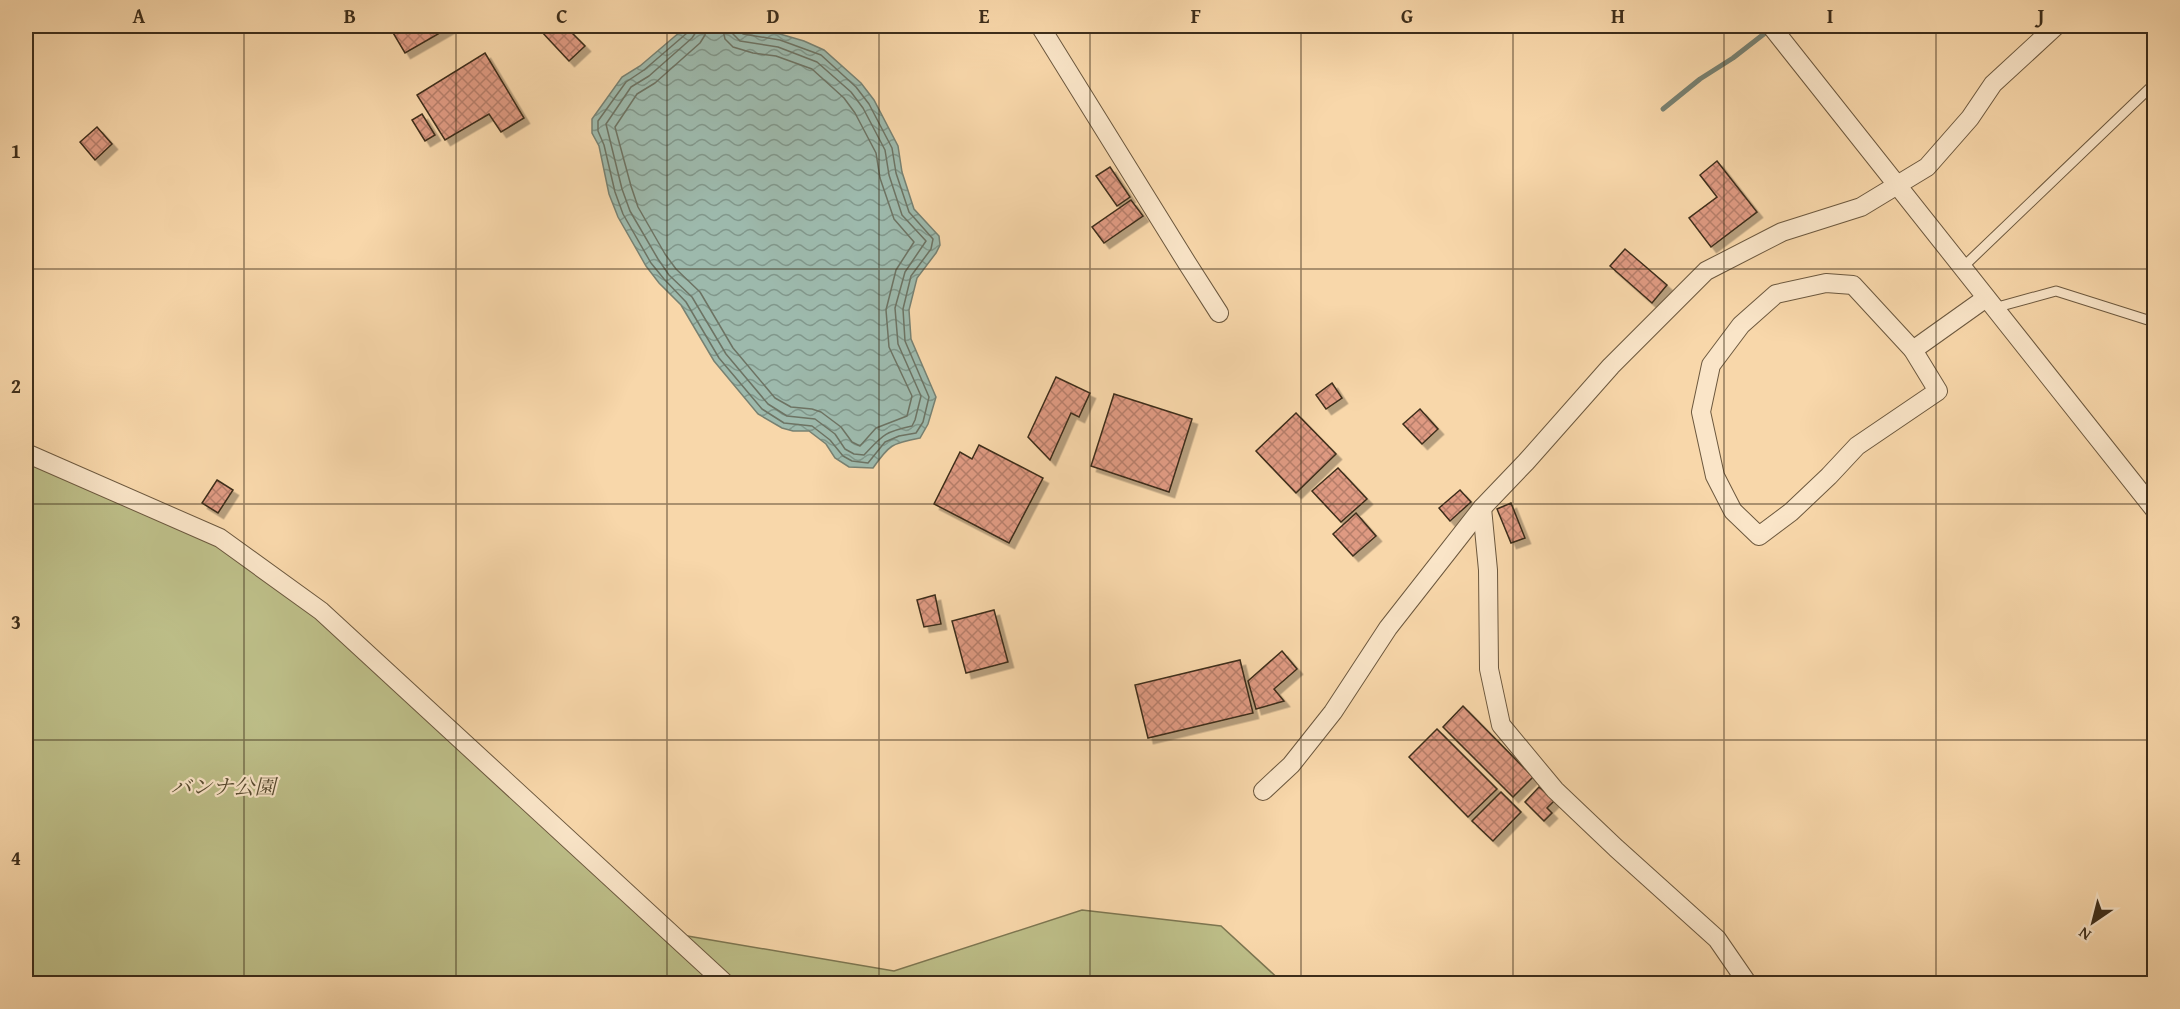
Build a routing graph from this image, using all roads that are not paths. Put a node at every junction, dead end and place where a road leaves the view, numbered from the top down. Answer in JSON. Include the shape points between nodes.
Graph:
{"nodes":[{"id":1,"x":1040,"y":26,"type":"edge"},
{"id":2,"x":1771,"y":26,"type":"edge"},
{"id":3,"x":2056,"y":26,"type":"edge"},
{"id":4,"x":2154,"y":84,"type":"edge"},
{"id":5,"x":1898,"y":185,"type":"junction"},
{"id":6,"x":1962,"y":268,"type":"junction"},
{"id":7,"x":1990,"y":303,"type":"junction"},
{"id":8,"x":1219,"y":312,"type":"dead end"},
{"id":9,"x":2154,"y":322,"type":"edge"},
{"id":10,"x":1913,"y":350,"type":"junction"},
{"id":11,"x":26,"y":453,"type":"edge"},
{"id":12,"x":1482,"y":508,"type":"junction"},
{"id":13,"x":2154,"y":509,"type":"edge"},
{"id":14,"x":1263,"y":791,"type":"dead end"},
{"id":15,"x":726,"y":984,"type":"edge"},
{"id":16,"x":1748,"y":984,"type":"edge"}],
"edges":[{"from":1,"to":8,"type":"street"},
{"from":2,"to":5,"type":"street"},
{"from":3,"to":5,"type":"street","via":[[1993,84],[1970,118],[1927,167]]},
{"from":4,"to":6,"type":"lane"},
{"from":5,"to":6,"type":"street"},
{"from":5,"to":12,"type":"street","via":[[1861,207],[1782,232],[1706,272],[1611,366]]},
{"from":6,"to":7,"type":"street"},
{"from":7,"to":9,"type":"lane","via":[[2056,291]]},
{"from":7,"to":10,"type":"street"},
{"from":7,"to":13,"type":"street"},
{"from":10,"to":10,"type":"street","via":[[1853,285],[1826,283],[1776,294],[1741,325],[1711,365],[1701,412],[1715,476],[1733,511],[1759,536],[1791,512],[1857,446],[1938,391]]},
{"from":11,"to":15,"type":"street","via":[[220,538],[321,611]]},
{"from":12,"to":14,"type":"street","via":[[1388,628],[1333,711],[1291,765]]},
{"from":12,"to":16,"type":"street","via":[[1488,570],[1489,669],[1501,724],[1555,790],[1717,939]]}]}
